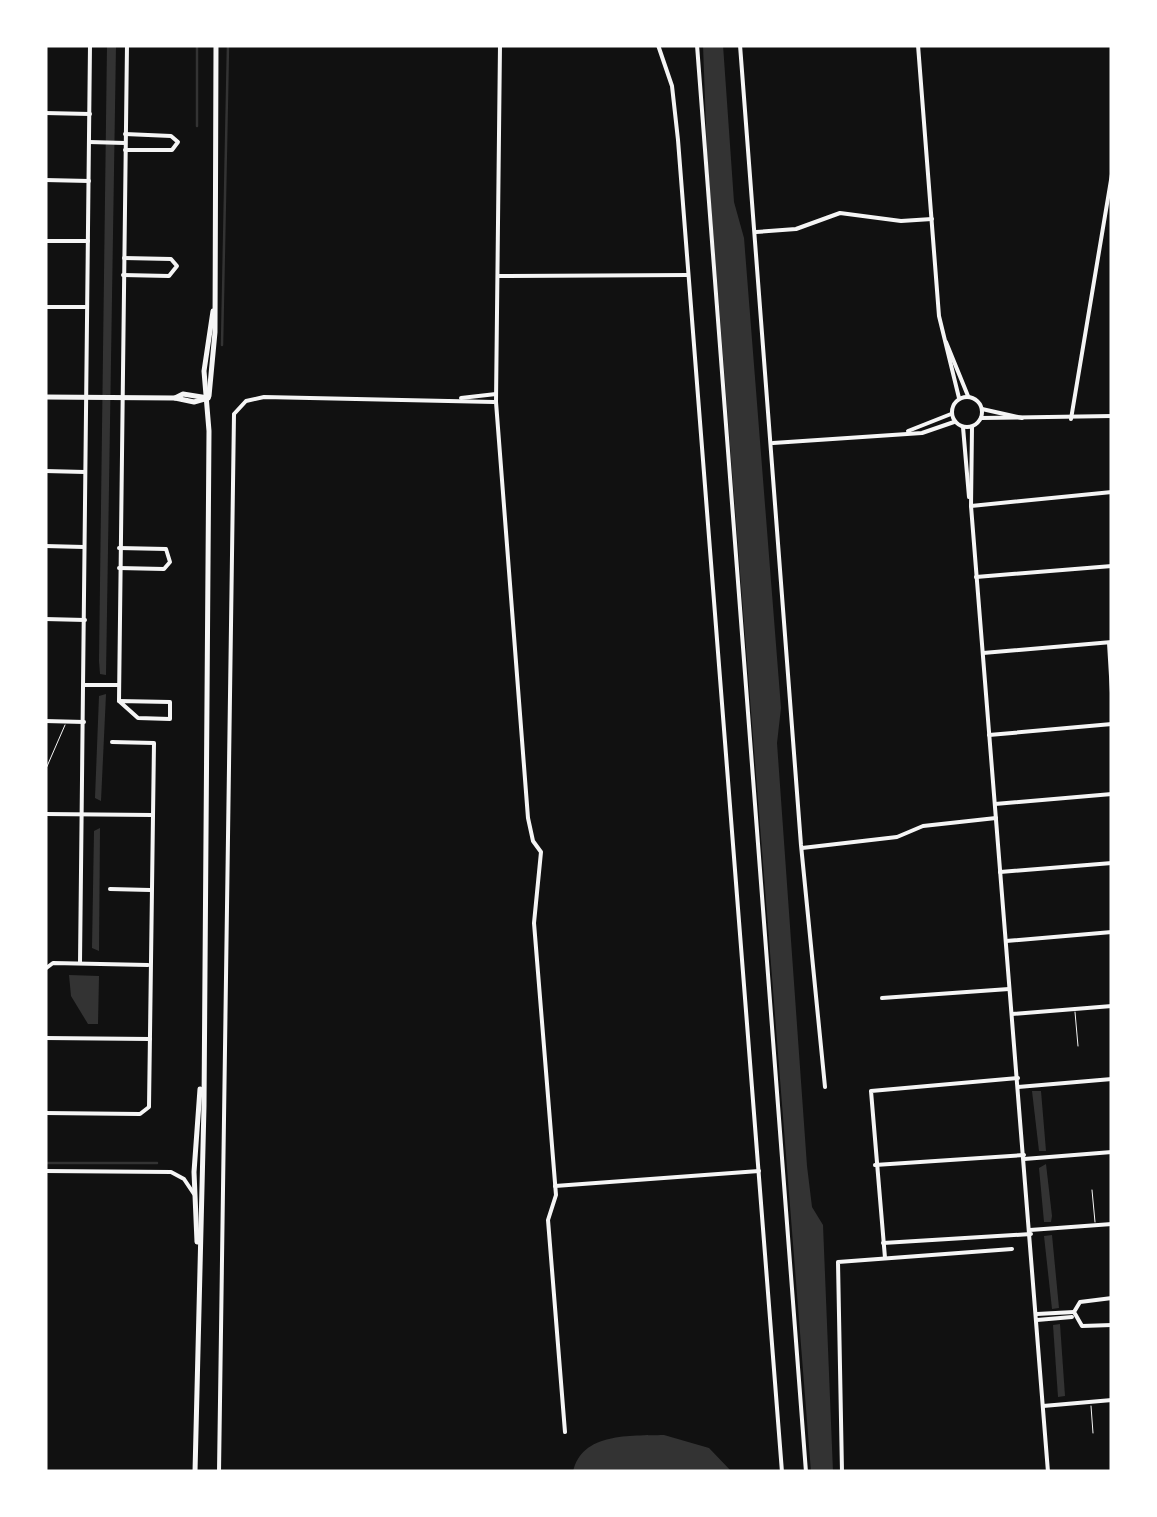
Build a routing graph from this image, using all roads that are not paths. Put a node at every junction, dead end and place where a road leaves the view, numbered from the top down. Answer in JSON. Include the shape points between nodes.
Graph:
{"nodes":[{"id":1,"x":90,"y":45,"type":"edge"},
{"id":2,"x":126,"y":45,"type":"edge"},
{"id":3,"x":500,"y":45,"type":"edge"},
{"id":4,"x":658,"y":45,"type":"edge"},
{"id":5,"x":697,"y":45,"type":"edge"},
{"id":6,"x":740,"y":45,"type":"edge"},
{"id":7,"x":918,"y":45,"type":"edge"},
{"id":8,"x":216,"y":47,"type":"edge"},
{"id":9,"x":45,"y":113,"type":"edge"},
{"id":10,"x":90,"y":114,"type":"junction"},
{"id":11,"x":125,"y":134,"type":"junction"},
{"id":12,"x":92,"y":142,"type":"junction"},
{"id":13,"x":124,"y":145,"type":"junction"},
{"id":14,"x":1112,"y":174,"type":"edge"},
{"id":15,"x":45,"y":180,"type":"edge"},
{"id":16,"x":89,"y":181,"type":"junction"},
{"id":17,"x":932,"y":220,"type":"junction"},
{"id":18,"x":756,"y":232,"type":"junction"},
{"id":19,"x":45,"y":241,"type":"edge"},
{"id":20,"x":88,"y":241,"type":"junction"},
{"id":21,"x":123,"y":258,"type":"junction"},
{"id":22,"x":123,"y":275,"type":"junction"},
{"id":23,"x":688,"y":275,"type":"junction"},
{"id":24,"x":496,"y":276,"type":"junction"},
{"id":25,"x":87,"y":306,"type":"junction"},
{"id":26,"x":45,"y":307,"type":"edge"},
{"id":27,"x":942,"y":333,"type":"junction"},
{"id":28,"x":496,"y":394,"type":"junction"},
{"id":29,"x":968,"y":396,"type":"junction"},
{"id":30,"x":45,"y":397,"type":"edge"},
{"id":31,"x":86,"y":398,"type":"junction"},
{"id":32,"x":118,"y":398,"type":"junction"},
{"id":33,"x":208,"y":398,"type":"junction"},
{"id":34,"x":959,"y":398,"type":"junction"},
{"id":35,"x":457,"y":399,"type":"junction"},
{"id":36,"x":496,"y":402,"type":"junction"},
{"id":37,"x":982,"y":409,"type":"junction"},
{"id":38,"x":951,"y":414,"type":"junction"},
{"id":39,"x":1112,"y":416,"type":"edge"},
{"id":40,"x":981,"y":418,"type":"junction"},
{"id":41,"x":1071,"y":419,"type":"junction"},
{"id":42,"x":1026,"y":420,"type":"junction"},
{"id":43,"x":954,"y":422,"type":"junction"},
{"id":44,"x":963,"y":427,"type":"junction"},
{"id":45,"x":972,"y":427,"type":"junction"},
{"id":46,"x":904,"y":433,"type":"junction"},
{"id":47,"x":772,"y":443,"type":"junction"},
{"id":48,"x":45,"y":471,"type":"edge"},
{"id":49,"x":86,"y":472,"type":"junction"},
{"id":50,"x":1112,"y":492,"type":"edge"},
{"id":51,"x":971,"y":506,"type":"junction"},
{"id":52,"x":45,"y":546,"type":"edge"},
{"id":53,"x":84,"y":547,"type":"junction"},
{"id":54,"x":118,"y":548,"type":"junction"},
{"id":55,"x":1112,"y":566,"type":"edge"},
{"id":56,"x":118,"y":568,"type":"junction"},
{"id":57,"x":976,"y":577,"type":"junction"},
{"id":58,"x":45,"y":620,"type":"edge"},
{"id":59,"x":85,"y":620,"type":"junction"},
{"id":60,"x":1110,"y":642,"type":"edge"},
{"id":61,"x":983,"y":653,"type":"junction"},
{"id":62,"x":85,"y":684,"type":"junction"},
{"id":63,"x":118,"y":685,"type":"junction"},
{"id":64,"x":1112,"y":693,"type":"edge"},
{"id":65,"x":119,"y":702,"type":"junction"},
{"id":66,"x":45,"y":721,"type":"edge"},
{"id":67,"x":66,"y":722,"type":"junction"},
{"id":68,"x":84,"y":722,"type":"junction"},
{"id":69,"x":1112,"y":724,"type":"edge"},
{"id":70,"x":989,"y":735,"type":"junction"},
{"id":71,"x":112,"y":742,"type":"dead end"},
{"id":72,"x":45,"y":771,"type":"edge"},
{"id":73,"x":1112,"y":794,"type":"edge"},
{"id":74,"x":994,"y":804,"type":"junction"},
{"id":75,"x":45,"y":814,"type":"edge"},
{"id":76,"x":82,"y":814,"type":"junction"},
{"id":77,"x":152,"y":815,"type":"junction"},
{"id":78,"x":996,"y":818,"type":"junction"},
{"id":79,"x":802,"y":848,"type":"junction"},
{"id":80,"x":1112,"y":863,"type":"edge"},
{"id":81,"x":1000,"y":872,"type":"junction"},
{"id":82,"x":110,"y":889,"type":"dead end"},
{"id":83,"x":151,"y":890,"type":"junction"},
{"id":84,"x":1112,"y":932,"type":"edge"},
{"id":85,"x":1006,"y":941,"type":"junction"},
{"id":86,"x":80,"y":963,"type":"junction"},
{"id":87,"x":150,"y":965,"type":"junction"},
{"id":88,"x":45,"y":969,"type":"edge"},
{"id":89,"x":1009,"y":989,"type":"junction"},
{"id":90,"x":882,"y":998,"type":"dead end"},
{"id":91,"x":1112,"y":1006,"type":"edge"},
{"id":92,"x":1075,"y":1009,"type":"junction"},
{"id":93,"x":1012,"y":1014,"type":"junction"},
{"id":94,"x":45,"y":1038,"type":"edge"},
{"id":95,"x":150,"y":1039,"type":"junction"},
{"id":96,"x":1078,"y":1046,"type":"dead end"},
{"id":97,"x":202,"y":1078,"type":"junction"},
{"id":98,"x":1018,"y":1078,"type":"junction"},
{"id":99,"x":1112,"y":1079,"type":"edge"},
{"id":100,"x":825,"y":1087,"type":"dead end"},
{"id":101,"x":1018,"y":1087,"type":"junction"},
{"id":102,"x":45,"y":1112,"type":"edge"},
{"id":103,"x":1112,"y":1152,"type":"edge"},
{"id":104,"x":1024,"y":1157,"type":"junction"},
{"id":105,"x":875,"y":1165,"type":"junction"},
{"id":106,"x":45,"y":1171,"type":"edge"},
{"id":107,"x":759,"y":1171,"type":"junction"},
{"id":108,"x":555,"y":1186,"type":"junction"},
{"id":109,"x":1092,"y":1190,"type":"dead end"},
{"id":110,"x":194,"y":1194,"type":"junction"},
{"id":111,"x":1112,"y":1224,"type":"edge"},
{"id":112,"x":1095,"y":1225,"type":"junction"},
{"id":113,"x":1031,"y":1232,"type":"junction"},
{"id":114,"x":884,"y":1243,"type":"junction"},
{"id":115,"x":1012,"y":1249,"type":"dead end"},
{"id":116,"x":198,"y":1255,"type":"junction"},
{"id":117,"x":885,"y":1260,"type":"junction"},
{"id":118,"x":1112,"y":1298,"type":"edge"},
{"id":119,"x":1074,"y":1314,"type":"junction"},
{"id":120,"x":1037,"y":1317,"type":"junction"},
{"id":121,"x":1112,"y":1325,"type":"edge"},
{"id":122,"x":1112,"y":1400,"type":"edge"},
{"id":123,"x":1090,"y":1402,"type":"junction"},
{"id":124,"x":1043,"y":1406,"type":"junction"},
{"id":125,"x":565,"y":1432,"type":"dead end"},
{"id":126,"x":1094,"y":1433,"type":"dead end"},
{"id":127,"x":195,"y":1472,"type":"edge"},
{"id":128,"x":219,"y":1472,"type":"edge"},
{"id":129,"x":782,"y":1472,"type":"edge"},
{"id":130,"x":806,"y":1472,"type":"edge"},
{"id":131,"x":842,"y":1472,"type":"edge"},
{"id":132,"x":1048,"y":1472,"type":"edge"}],
"edges":[{"from":1,"to":10,"type":"street"},
{"from":2,"to":11,"type":"street"},
{"from":3,"to":24,"type":"street"},
{"from":4,"to":23,"type":"street","via":[[672,86]]},
{"from":5,"to":130,"type":"street"},
{"from":6,"to":18,"type":"street"},
{"from":7,"to":17,"type":"street"},
{"from":8,"to":33,"type":"main road"},
{"from":9,"to":10,"type":"street"},
{"from":10,"to":12,"type":"street"},
{"from":11,"to":13,"type":"street"},
{"from":11,"to":13,"type":"street","via":[[178,142],[172,150]]},
{"from":12,"to":13,"type":"street"},
{"from":12,"to":16,"type":"street"},
{"from":13,"to":21,"type":"street"},
{"from":14,"to":41,"type":"street"},
{"from":15,"to":16,"type":"street"},
{"from":16,"to":20,"type":"street"},
{"from":17,"to":18,"type":"street","via":[[840,212],[796,229]]},
{"from":17,"to":27,"type":"street"},
{"from":18,"to":47,"type":"street"},
{"from":19,"to":20,"type":"street"},
{"from":20,"to":25,"type":"street"},
{"from":21,"to":22,"type":"street"},
{"from":21,"to":22,"type":"street","via":[[171,259],[176,266],[169,276]]},
{"from":22,"to":32,"type":"street"},
{"from":23,"to":24,"type":"street"},
{"from":23,"to":107,"type":"street"},
{"from":24,"to":28,"type":"street"},
{"from":25,"to":26,"type":"street"},
{"from":25,"to":31,"type":"street"},
{"from":27,"to":29,"type":"street"},
{"from":27,"to":34,"type":"street"},
{"from":28,"to":35,"type":"street"},
{"from":28,"to":36,"type":"street"},
{"from":29,"to":34,"type":"street"},
{"from":29,"to":37,"type":"street"},
{"from":30,"to":31,"type":"main road"},
{"from":31,"to":32,"type":"main road"},
{"from":31,"to":49,"type":"street"},
{"from":32,"to":33,"type":"main road"},
{"from":32,"to":54,"type":"street"},
{"from":33,"to":97,"type":"main road"},
{"from":34,"to":38,"type":"street"},
{"from":35,"to":36,"type":"street"},
{"from":35,"to":128,"type":"street","via":[[264,397],[246,401],[234,414]]},
{"from":36,"to":108,"type":"street","via":[[528,818],[541,852],[534,923]]},
{"from":37,"to":40,"type":"street"},
{"from":37,"to":42,"type":"street"},
{"from":38,"to":43,"type":"street"},
{"from":38,"to":46,"type":"street"},
{"from":39,"to":41,"type":"street"},
{"from":40,"to":42,"type":"street"},
{"from":40,"to":45,"type":"street"},
{"from":41,"to":42,"type":"street"},
{"from":43,"to":44,"type":"street"},
{"from":43,"to":46,"type":"street"},
{"from":44,"to":45,"type":"street"},
{"from":44,"to":51,"type":"street"},
{"from":45,"to":51,"type":"street"},
{"from":46,"to":47,"type":"street"},
{"from":47,"to":79,"type":"street"},
{"from":48,"to":49,"type":"street"},
{"from":49,"to":53,"type":"street"},
{"from":50,"to":51,"type":"street"},
{"from":51,"to":57,"type":"street"},
{"from":52,"to":53,"type":"street"},
{"from":53,"to":59,"type":"street"},
{"from":54,"to":56,"type":"street"},
{"from":54,"to":56,"type":"street","via":[[166,549],[170,562],[164,568]]},
{"from":55,"to":57,"type":"street"},
{"from":56,"to":63,"type":"street"},
{"from":57,"to":61,"type":"street"},
{"from":58,"to":59,"type":"street"},
{"from":59,"to":62,"type":"street"},
{"from":60,"to":61,"type":"street"},
{"from":60,"to":64,"type":"street"},
{"from":61,"to":70,"type":"street"},
{"from":62,"to":63,"type":"street"},
{"from":62,"to":68,"type":"street"},
{"from":63,"to":65,"type":"street"},
{"from":65,"to":65,"type":"street","via":[[138,718],[170,719],[170,702]]},
{"from":66,"to":67,"type":"street"},
{"from":67,"to":68,"type":"street"},
{"from":67,"to":72,"type":"lane"},
{"from":68,"to":76,"type":"street"},
{"from":69,"to":70,"type":"street"},
{"from":70,"to":74,"type":"street"},
{"from":71,"to":77,"type":"street","via":[[154,743]]},
{"from":73,"to":74,"type":"street"},
{"from":74,"to":78,"type":"street"},
{"from":75,"to":76,"type":"street"},
{"from":76,"to":77,"type":"street"},
{"from":76,"to":86,"type":"street"},
{"from":77,"to":83,"type":"street"},
{"from":78,"to":79,"type":"street"},
{"from":78,"to":81,"type":"street"},
{"from":79,"to":100,"type":"street"},
{"from":80,"to":81,"type":"street"},
{"from":81,"to":85,"type":"street"},
{"from":82,"to":83,"type":"street"},
{"from":83,"to":87,"type":"street"},
{"from":84,"to":85,"type":"street"},
{"from":85,"to":89,"type":"street"},
{"from":86,"to":87,"type":"street"},
{"from":86,"to":88,"type":"street"},
{"from":87,"to":95,"type":"street"},
{"from":89,"to":90,"type":"street"},
{"from":89,"to":93,"type":"street"},
{"from":91,"to":92,"type":"street"},
{"from":92,"to":93,"type":"street"},
{"from":92,"to":96,"type":"lane"},
{"from":93,"to":98,"type":"street"},
{"from":94,"to":95,"type":"street"},
{"from":95,"to":102,"type":"street","via":[[146,1112]]},
{"from":97,"to":110,"type":"main road"},
{"from":97,"to":116,"type":"main road"},
{"from":98,"to":101,"type":"street"},
{"from":98,"to":105,"type":"street","via":[[871,1091]]},
{"from":99,"to":101,"type":"street"},
{"from":101,"to":104,"type":"street"},
{"from":103,"to":104,"type":"street"},
{"from":104,"to":105,"type":"street"},
{"from":104,"to":113,"type":"street"},
{"from":105,"to":114,"type":"street"},
{"from":106,"to":110,"type":"street","via":[[163,1171],[181,1176]]},
{"from":107,"to":108,"type":"street"},
{"from":107,"to":129,"type":"street"},
{"from":108,"to":125,"type":"street","via":[[548,1220]]},
{"from":109,"to":112,"type":"lane"},
{"from":110,"to":116,"type":"main road"},
{"from":111,"to":112,"type":"street"},
{"from":112,"to":113,"type":"street"},
{"from":113,"to":114,"type":"street"},
{"from":113,"to":120,"type":"street"},
{"from":114,"to":117,"type":"street"},
{"from":115,"to":117,"type":"street"},
{"from":116,"to":127,"type":"main road"},
{"from":117,"to":131,"type":"street","via":[[838,1262]]},
{"from":118,"to":119,"type":"street","via":[[1080,1302]]},
{"from":119,"to":120,"type":"street"},
{"from":119,"to":121,"type":"street","via":[[1082,1326]]},
{"from":120,"to":124,"type":"street"},
{"from":122,"to":123,"type":"street"},
{"from":123,"to":124,"type":"street"},
{"from":123,"to":126,"type":"lane"},
{"from":124,"to":132,"type":"street"}]}
